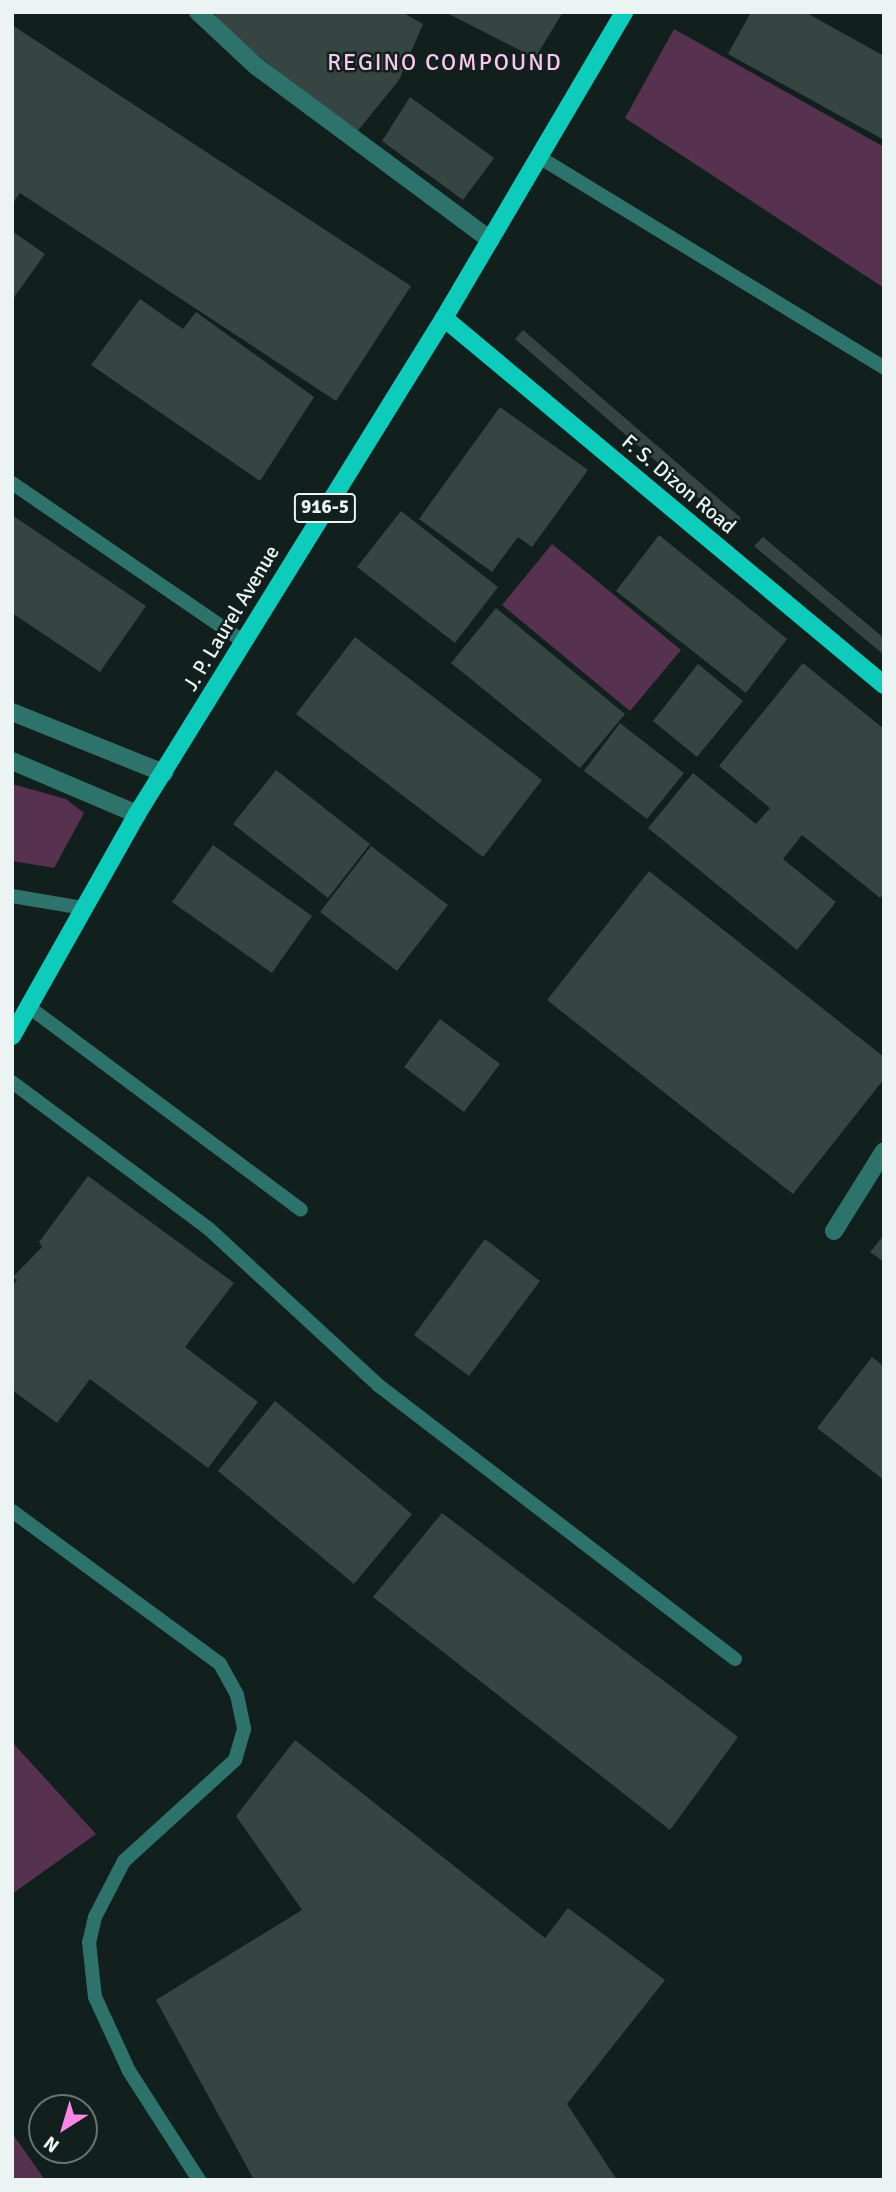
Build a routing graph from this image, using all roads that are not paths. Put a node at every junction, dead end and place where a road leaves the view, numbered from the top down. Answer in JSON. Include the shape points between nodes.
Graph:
{"nodes":[{"id":1,"x":198,"y":12,"type":"edge"},
{"id":2,"x":624,"y":12,"type":"edge"},
{"id":3,"x":539,"y":157,"type":"junction"},
{"id":4,"x":490,"y":240,"type":"junction"},
{"id":5,"x":444,"y":318,"type":"junction"},
{"id":6,"x":884,"y":368,"type":"edge"},
{"id":7,"x":12,"y":483,"type":"edge"},
{"id":8,"x":243,"y":641,"type":"junction"},
{"id":9,"x":884,"y":685,"type":"edge"},
{"id":10,"x":12,"y":712,"type":"edge"},
{"id":11,"x":12,"y":761,"type":"edge"},
{"id":12,"x":164,"y":773,"type":"junction"},
{"id":13,"x":137,"y":814,"type":"junction"},
{"id":14,"x":12,"y":896,"type":"edge"},
{"id":15,"x":84,"y":908,"type":"junction"},
{"id":16,"x":29,"y":1007,"type":"junction"},
{"id":17,"x":12,"y":1036,"type":"edge"},
{"id":18,"x":12,"y":1082,"type":"edge"},
{"id":19,"x":884,"y":1151,"type":"edge"},
{"id":20,"x":301,"y":1210,"type":"dead end"},
{"id":21,"x":834,"y":1231,"type":"dead end"},
{"id":22,"x":12,"y":1511,"type":"edge"},
{"id":23,"x":735,"y":1659,"type":"dead end"},
{"id":24,"x":199,"y":2180,"type":"edge"}],
"edges":[{"from":1,"to":4,"type":"street","via":[[256,66]]},
{"from":2,"to":3,"type":"main road","name":"J. P. Laurel Avenue","number":"916-5"},
{"from":3,"to":4,"type":"main road","name":"J. P. Laurel Avenue","number":"916-5"},
{"from":3,"to":6,"type":"lane"},
{"from":4,"to":5,"type":"main road","name":"J. P. Laurel Avenue","number":"916-5"},
{"from":5,"to":8,"type":"main road","name":"J. P. Laurel Avenue","number":"916-5"},
{"from":5,"to":9,"type":"main road","name":"F. S. Dizon Road"},
{"from":7,"to":8,"type":"lane"},
{"from":8,"to":12,"type":"main road","name":"J. P. Laurel Avenue","number":"916-5"},
{"from":10,"to":12,"type":"street"},
{"from":11,"to":13,"type":"street"},
{"from":12,"to":13,"type":"main road","name":"J. P. Laurel Avenue","number":"916-5"},
{"from":13,"to":15,"type":"main road","name":"J. P. Laurel Avenue","number":"916-5"},
{"from":14,"to":15,"type":"lane"},
{"from":15,"to":16,"type":"main road","name":"J. P. Laurel Avenue","number":"916-5"},
{"from":16,"to":17,"type":"main road","name":"J. P. Laurel Avenue","number":"916-5"},
{"from":16,"to":20,"type":"lane"},
{"from":18,"to":23,"type":"lane","via":[[209,1229],[378,1385]]},
{"from":19,"to":21,"type":"street"},
{"from":22,"to":24,"type":"lane","via":[[220,1664],[237,1695],[244,1729],[235,1760],[124,1861],[95,1917],[89,1942],[100,2009],[129,2071]]}]}
